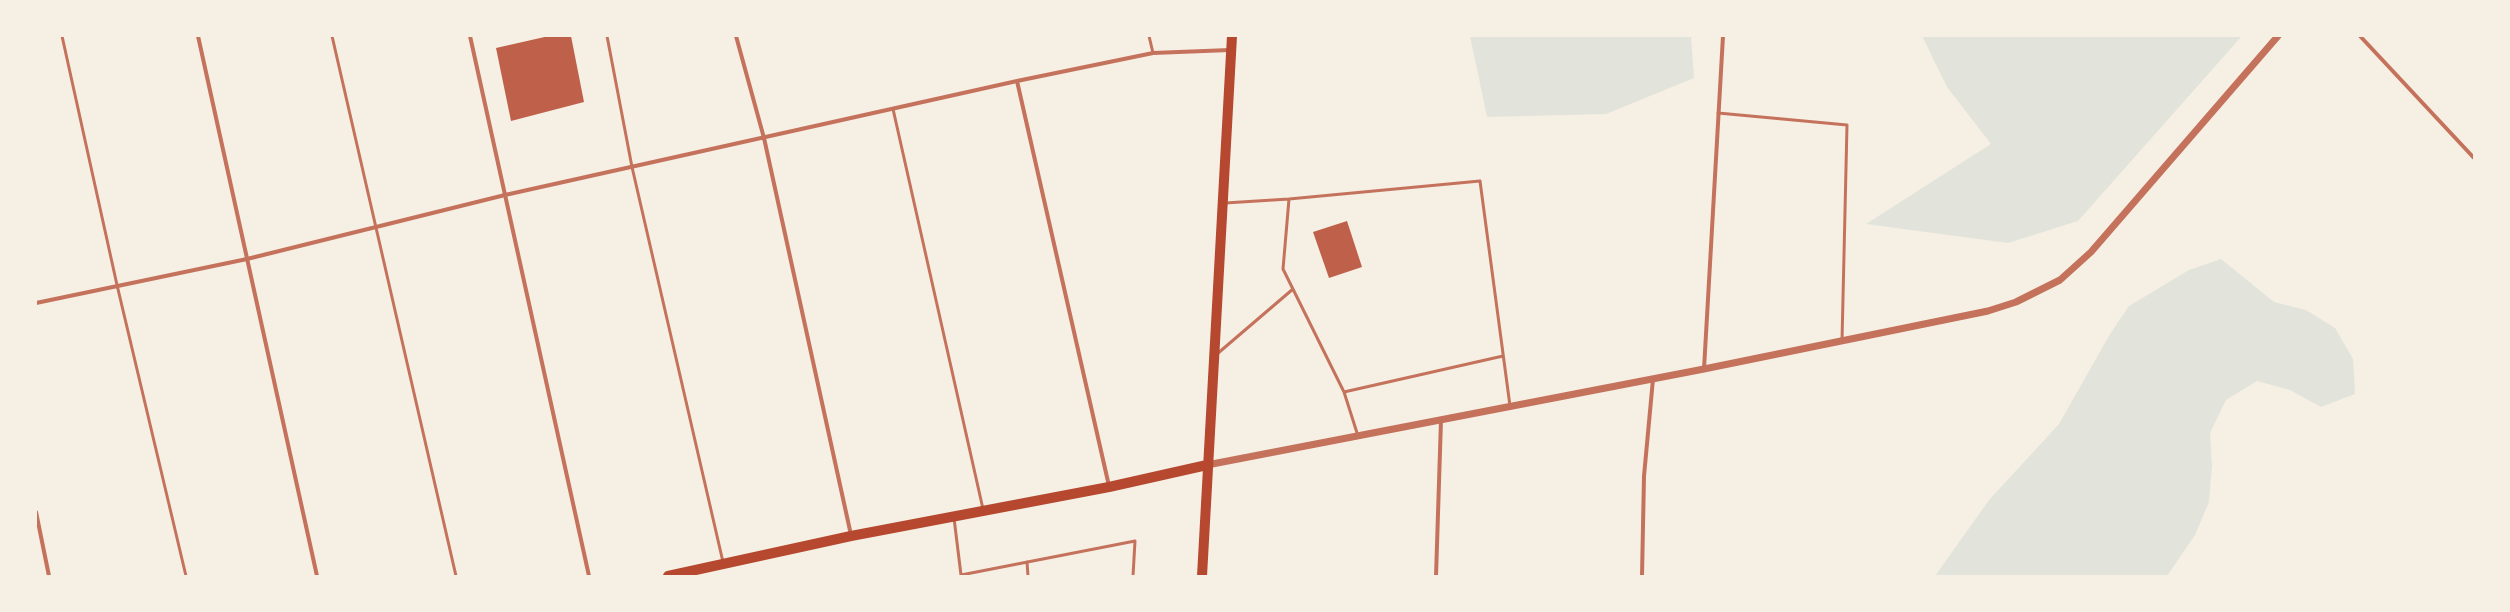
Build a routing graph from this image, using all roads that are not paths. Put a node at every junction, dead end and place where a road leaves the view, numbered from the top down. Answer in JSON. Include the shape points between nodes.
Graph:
{"nodes":[{"id":1,"x":62,"y":36,"type":"edge"},
{"id":2,"x":198,"y":36,"type":"edge"},
{"id":3,"x":332,"y":36,"type":"edge"},
{"id":4,"x":470,"y":36,"type":"edge"},
{"id":5,"x":607,"y":36,"type":"edge"},
{"id":6,"x":736,"y":36,"type":"edge"},
{"id":7,"x":1149,"y":36,"type":"edge"},
{"id":8,"x":1232,"y":36,"type":"edge"},
{"id":9,"x":1723,"y":36,"type":"edge"},
{"id":10,"x":2278,"y":36,"type":"edge"},
{"id":11,"x":2360,"y":36,"type":"edge"},
{"id":12,"x":1231,"y":50,"type":"junction"},
{"id":13,"x":1153,"y":53,"type":"junction"},
{"id":14,"x":1017,"y":81,"type":"junction"},
{"id":15,"x":893,"y":109,"type":"junction"},
{"id":16,"x":1718,"y":114,"type":"junction"},
{"id":17,"x":764,"y":138,"type":"junction"},
{"id":18,"x":2474,"y":158,"type":"edge"},
{"id":19,"x":632,"y":167,"type":"junction"},
{"id":20,"x":505,"y":195,"type":"junction"},
{"id":21,"x":1289,"y":199,"type":"junction"},
{"id":22,"x":1222,"y":203,"type":"junction"},
{"id":23,"x":376,"y":227,"type":"junction"},
{"id":24,"x":247,"y":259,"type":"junction"},
{"id":25,"x":117,"y":285,"type":"junction"},
{"id":26,"x":1293,"y":289,"type":"junction"},
{"id":27,"x":36,"y":303,"type":"edge"},
{"id":28,"x":1842,"y":341,"type":"junction"},
{"id":29,"x":1503,"y":356,"type":"junction"},
{"id":30,"x":1213,"y":358,"type":"junction"},
{"id":31,"x":1704,"y":369,"type":"junction"},
{"id":32,"x":1653,"y":379,"type":"junction"},
{"id":33,"x":1344,"y":392,"type":"junction"},
{"id":34,"x":1510,"y":406,"type":"junction"},
{"id":35,"x":1441,"y":420,"type":"junction"},
{"id":36,"x":1358,"y":436,"type":"junction"},
{"id":37,"x":1207,"y":465,"type":"junction"},
{"id":38,"x":1110,"y":487,"type":"junction"},
{"id":39,"x":984,"y":511,"type":"junction"},
{"id":40,"x":36,"y":512,"type":"edge"},
{"id":41,"x":954,"y":517,"type":"junction"},
{"id":42,"x":851,"y":536,"type":"junction"},
{"id":43,"x":1028,"y":562,"type":"junction"},
{"id":44,"x":723,"y":564,"type":"junction"},
{"id":45,"x":49,"y":576,"type":"edge"},
{"id":46,"x":186,"y":576,"type":"edge"},
{"id":47,"x":317,"y":576,"type":"edge"},
{"id":48,"x":456,"y":576,"type":"edge"},
{"id":49,"x":589,"y":576,"type":"edge"},
{"id":50,"x":668,"y":576,"type":"edge"},
{"id":51,"x":1028,"y":576,"type":"edge"},
{"id":52,"x":1133,"y":576,"type":"edge"},
{"id":53,"x":1202,"y":576,"type":"edge"},
{"id":54,"x":1436,"y":576,"type":"edge"},
{"id":55,"x":1642,"y":576,"type":"edge"}],
"edges":[{"from":1,"to":25,"type":"lane"},
{"from":2,"to":24,"type":"street"},
{"from":3,"to":23,"type":"lane"},
{"from":4,"to":20,"type":"street"},
{"from":5,"to":19,"type":"lane"},
{"from":6,"to":17,"type":"street"},
{"from":7,"to":13,"type":"lane"},
{"from":8,"to":12,"type":"main road"},
{"from":9,"to":16,"type":"street"},
{"from":10,"to":28,"type":"street","via":[[2073,271],[2048,288],[1988,311]]},
{"from":11,"to":18,"type":"street"},
{"from":12,"to":13,"type":"street"},
{"from":12,"to":22,"type":"main road"},
{"from":13,"to":14,"type":"street"},
{"from":14,"to":15,"type":"street"},
{"from":14,"to":38,"type":"street"},
{"from":15,"to":17,"type":"street"},
{"from":15,"to":39,"type":"lane"},
{"from":16,"to":28,"type":"lane","via":[[1847,125]]},
{"from":16,"to":31,"type":"street"},
{"from":17,"to":19,"type":"street"},
{"from":17,"to":42,"type":"street"},
{"from":19,"to":20,"type":"street"},
{"from":19,"to":44,"type":"lane"},
{"from":20,"to":23,"type":"street"},
{"from":20,"to":49,"type":"street"},
{"from":21,"to":22,"type":"lane"},
{"from":21,"to":26,"type":"lane","via":[[1283,269]]},
{"from":21,"to":29,"type":"lane","via":[[1480,181]]},
{"from":22,"to":30,"type":"main road"},
{"from":23,"to":24,"type":"street"},
{"from":23,"to":48,"type":"lane"},
{"from":24,"to":25,"type":"street"},
{"from":24,"to":47,"type":"street"},
{"from":25,"to":27,"type":"street"},
{"from":25,"to":46,"type":"lane"},
{"from":26,"to":30,"type":"lane"},
{"from":26,"to":33,"type":"lane"},
{"from":28,"to":31,"type":"street"},
{"from":29,"to":33,"type":"lane"},
{"from":29,"to":34,"type":"lane"},
{"from":30,"to":37,"type":"main road"},
{"from":31,"to":32,"type":"street"},
{"from":32,"to":34,"type":"street"},
{"from":32,"to":55,"type":"street","via":[[1644,476]]},
{"from":33,"to":36,"type":"lane"},
{"from":34,"to":35,"type":"street"},
{"from":35,"to":36,"type":"street"},
{"from":35,"to":54,"type":"street"},
{"from":36,"to":37,"type":"street"},
{"from":37,"to":38,"type":"main road"},
{"from":37,"to":53,"type":"main road"},
{"from":38,"to":39,"type":"main road"},
{"from":39,"to":41,"type":"main road"},
{"from":40,"to":45,"type":"street"},
{"from":41,"to":42,"type":"main road"},
{"from":41,"to":43,"type":"lane","via":[[961,575]]},
{"from":42,"to":44,"type":"main road"},
{"from":43,"to":51,"type":"lane"},
{"from":43,"to":52,"type":"lane","via":[[1135,541]]},
{"from":44,"to":50,"type":"main road"}]}
